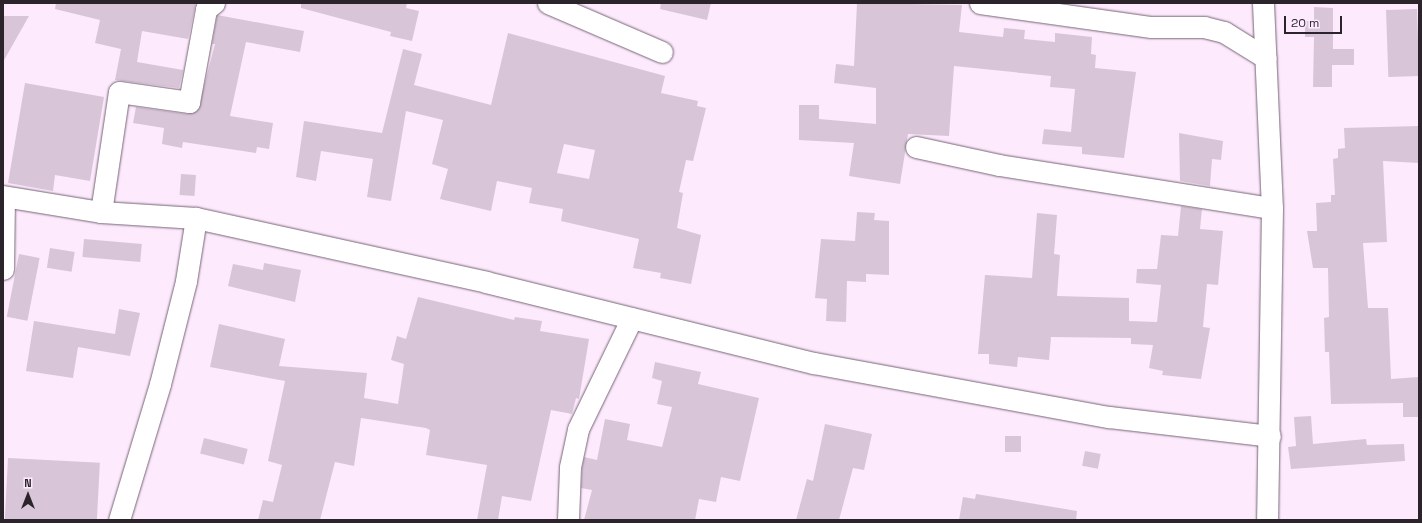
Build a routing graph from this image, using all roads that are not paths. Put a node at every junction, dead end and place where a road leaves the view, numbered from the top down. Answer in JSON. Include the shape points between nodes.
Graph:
{"nodes":[{"id":1,"x":214,"y":3,"type":"edge"},
{"id":2,"x":548,"y":3,"type":"edge"},
{"id":3,"x":980,"y":3,"type":"edge"},
{"id":4,"x":1263,"y":3,"type":"edge"},
{"id":5,"x":662,"y":52,"type":"dead end"},
{"id":6,"x":1266,"y":58,"type":"junction"},
{"id":7,"x":916,"y":147,"type":"dead end"},
{"id":8,"x":4,"y":196,"type":"edge"},
{"id":9,"x":1272,"y":208,"type":"junction"},
{"id":10,"x":101,"y":212,"type":"junction"},
{"id":11,"x":196,"y":218,"type":"junction"},
{"id":12,"x":3,"y":269,"type":"edge"},
{"id":13,"x":632,"y":318,"type":"junction"},
{"id":14,"x":1270,"y":436,"type":"junction"},
{"id":15,"x":119,"y":520,"type":"edge"},
{"id":16,"x":568,"y":520,"type":"edge"},
{"id":17,"x":1267,"y":520,"type":"edge"}],
"edges":[{"from":1,"to":10,"type":"street","via":[[206,9],[189,102],[119,92]]},
{"from":2,"to":5,"type":"street"},
{"from":3,"to":6,"type":"street","via":[[1151,27],[1204,27],[1224,32]]},
{"from":4,"to":6,"type":"street"},
{"from":6,"to":9,"type":"street"},
{"from":7,"to":9,"type":"street","via":[[999,165]]},
{"from":8,"to":10,"type":"street"},
{"from":8,"to":12,"type":"street"},
{"from":9,"to":14,"type":"street"},
{"from":10,"to":11,"type":"street"},
{"from":11,"to":13,"type":"street","via":[[323,244]]},
{"from":11,"to":15,"type":"street","via":[[186,280],[160,384]]},
{"from":13,"to":14,"type":"street","via":[[830,366],[1109,416]]},
{"from":13,"to":16,"type":"street","via":[[578,429],[570,467]]},
{"from":14,"to":17,"type":"street"}]}
